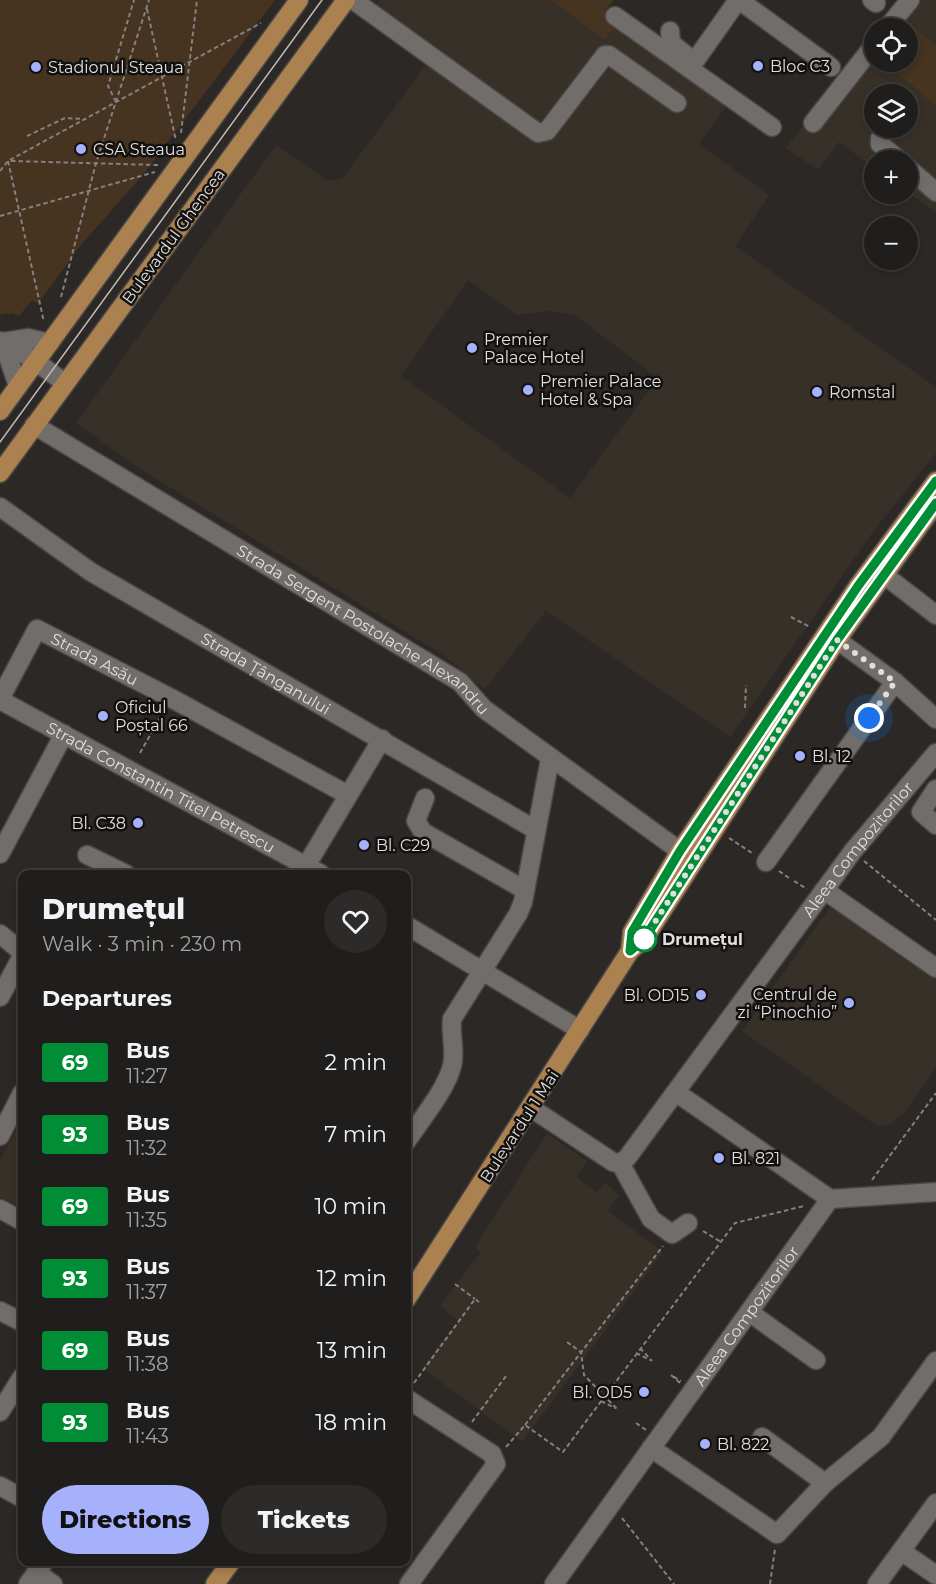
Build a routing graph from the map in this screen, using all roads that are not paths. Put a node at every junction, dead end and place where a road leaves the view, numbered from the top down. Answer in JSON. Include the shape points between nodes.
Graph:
{"nodes":[{"id":1,"x":299,"y":0,"type":"edge"},
{"id":2,"x":346,"y":0,"type":"edge"},
{"id":3,"x":353,"y":0,"type":"edge"},
{"id":4,"x":738,"y":0,"type":"edge"},
{"id":5,"x":910,"y":0,"type":"edge"},
{"id":6,"x":615,"y":16,"type":"dead end"},
{"id":7,"x":895,"y":18,"type":"edge"},
{"id":8,"x":670,"y":31,"type":"dead end"},
{"id":9,"x":864,"y":58,"type":"edge"},
{"id":10,"x":692,"y":64,"type":"junction"},
{"id":11,"x":831,"y":67,"type":"dead end"},
{"id":12,"x":677,"y":103,"type":"dead end"},
{"id":13,"x":813,"y":123,"type":"dead end"},
{"id":14,"x":772,"y":127,"type":"dead end"},
{"id":15,"x":880,"y":138,"type":"dead end"},
{"id":16,"x":887,"y":150,"type":"edge"},
{"id":17,"x":918,"y":177,"type":"edge"},
{"id":18,"x":936,"y":192,"type":"edge"},
{"id":19,"x":1,"y":341,"type":"edge"},
{"id":20,"x":51,"y":342,"type":"junction"},
{"id":21,"x":36,"y":362,"type":"junction"},
{"id":22,"x":65,"y":383,"type":"junction"},
{"id":23,"x":18,"y":387,"type":"junction"},
{"id":24,"x":0,"y":411,"type":"edge"},
{"id":25,"x":34,"y":425,"type":"junction"},
{"id":26,"x":0,"y":473,"type":"edge"},
{"id":27,"x":936,"y":481,"type":"edge"},
{"id":28,"x":936,"y":503,"type":"edge"},
{"id":29,"x":0,"y":507,"type":"edge"},
{"id":30,"x":883,"y":574,"type":"junction"},
{"id":31,"x":936,"y":615,"type":"edge"},
{"id":32,"x":837,"y":640,"type":"junction"},
{"id":33,"x":895,"y":682,"type":"junction"},
{"id":34,"x":0,"y":699,"type":"edge"},
{"id":35,"x":788,"y":716,"type":"junction"},
{"id":36,"x":936,"y":719,"type":"edge"},
{"id":37,"x":762,"y":728,"type":"junction"},
{"id":38,"x":64,"y":734,"type":"junction"},
{"id":39,"x":382,"y":739,"type":"junction"},
{"id":40,"x":936,"y":753,"type":"edge"},
{"id":41,"x":763,"y":754,"type":"junction"},
{"id":42,"x":550,"y":759,"type":"junction"},
{"id":43,"x":936,"y":789,"type":"edge"},
{"id":44,"x":348,"y":795,"type":"junction"},
{"id":45,"x":425,"y":798,"type":"dead end"},
{"id":46,"x":936,"y":825,"type":"edge"},
{"id":47,"x":536,"y":830,"type":"junction"},
{"id":48,"x":680,"y":851,"type":"junction"},
{"id":49,"x":0,"y":854,"type":"edge"},
{"id":50,"x":87,"y":855,"type":"dead end"},
{"id":51,"x":766,"y":862,"type":"dead end"},
{"id":52,"x":118,"y":870,"type":"edge"},
{"id":53,"x":314,"y":870,"type":"edge"},
{"id":54,"x":525,"y":890,"type":"junction"},
{"id":55,"x":824,"y":890,"type":"junction"},
{"id":56,"x":411,"y":928,"type":"edge"},
{"id":57,"x":0,"y":934,"type":"edge"},
{"id":58,"x":18,"y":950,"type":"edge"},
{"id":59,"x":630,"y":951,"type":"junction"},
{"id":60,"x":18,"y":962,"type":"edge"},
{"id":61,"x":936,"y":968,"type":"edge"},
{"id":62,"x":483,"y":970,"type":"junction"},
{"id":63,"x":0,"y":997,"type":"edge"},
{"id":64,"x":580,"y":1030,"type":"junction"},
{"id":65,"x":677,"y":1093,"type":"junction"},
{"id":66,"x":18,"y":1100,"type":"edge"},
{"id":67,"x":531,"y":1108,"type":"junction"},
{"id":68,"x":2,"y":1126,"type":"edge"},
{"id":69,"x":411,"y":1134,"type":"edge"},
{"id":70,"x":620,"y":1163,"type":"junction"},
{"id":71,"x":936,"y":1192,"type":"edge"},
{"id":72,"x":830,"y":1199,"type":"junction"},
{"id":73,"x":1,"y":1213,"type":"edge"},
{"id":74,"x":18,"y":1219,"type":"edge"},
{"id":75,"x":688,"y":1223,"type":"road end"},
{"id":76,"x":411,"y":1292,"type":"edge"},
{"id":77,"x":0,"y":1311,"type":"edge"},
{"id":78,"x":749,"y":1312,"type":"junction"},
{"id":79,"x":18,"y":1320,"type":"edge"},
{"id":80,"x":816,"y":1360,"type":"dead end"},
{"id":81,"x":936,"y":1361,"type":"edge"},
{"id":82,"x":18,"y":1383,"type":"edge"},
{"id":83,"x":411,"y":1392,"type":"edge"},
{"id":84,"x":0,"y":1412,"type":"edge"},
{"id":85,"x":762,"y":1437,"type":"dead end"},
{"id":86,"x":651,"y":1448,"type":"junction"},
{"id":87,"x":825,"y":1483,"type":"junction"},
{"id":88,"x":2,"y":1491,"type":"edge"},
{"id":89,"x":18,"y":1497,"type":"edge"},
{"id":90,"x":936,"y":1503,"type":"edge"},
{"id":91,"x":901,"y":1551,"type":"junction"},
{"id":92,"x":228,"y":1566,"type":"edge"},
{"id":93,"x":36,"y":1572,"type":"edge"},
{"id":94,"x":936,"y":1575,"type":"edge"},
{"id":95,"x":53,"y":1584,"type":"edge"},
{"id":96,"x":215,"y":1584,"type":"edge"},
{"id":97,"x":409,"y":1584,"type":"edge"},
{"id":98,"x":554,"y":1584,"type":"edge"},
{"id":99,"x":877,"y":1584,"type":"edge"}],
"edges":[{"from":1,"to":20,"type":"main road","via":[[179,160]]},
{"from":2,"to":22,"type":"main road","name":"Bulevardul Ghencea"},
{"from":3,"to":12,"type":"street","via":[[538,133],[547,132],[605,55]]},
{"from":4,"to":10,"type":"street"},
{"from":4,"to":11,"type":"street"},
{"from":5,"to":7,"type":"street"},
{"from":6,"to":10,"type":"street"},
{"from":8,"to":10,"type":"street","via":[[671,43]]},
{"from":9,"to":13,"type":"street"},
{"from":10,"to":14,"type":"street"},
{"from":15,"to":16,"type":"street","via":[[880,144]]},
{"from":17,"to":18,"type":"street"},
{"from":19,"to":20,"type":"street","via":[[28,338]]},
{"from":19,"to":21,"type":"street"},
{"from":19,"to":23,"type":"street"},
{"from":20,"to":21,"type":"main road"},
{"from":21,"to":22,"type":"street"},
{"from":21,"to":23,"type":"main road"},
{"from":22,"to":25,"type":"main road","name":"Bulevardul Ghencea"},
{"from":23,"to":24,"type":"main road"},
{"from":25,"to":26,"type":"main road","name":"Bulevardul Ghencea"},
{"from":25,"to":42,"type":"street","name":"Strada Sergent Postolache Alexandru","via":[[460,682],[484,709]]},
{"from":27,"to":37,"type":"main road","name":"Bulevardul 1 Mai","via":[[858,586]]},
{"from":28,"to":30,"type":"main road","name":"Bulevardul 1 Mai"},
{"from":29,"to":39,"type":"street","name":"Strada Țânganului","via":[[91,572]]},
{"from":30,"to":31,"type":"street"},
{"from":30,"to":32,"type":"main road","name":"Bulevardul 1 Mai"},
{"from":32,"to":33,"type":"street"},
{"from":32,"to":35,"type":"main road","name":"Bulevardul 1 Mai"},
{"from":33,"to":36,"type":"street"},
{"from":33,"to":51,"type":"street"},
{"from":34,"to":38,"type":"street","name":"Strada Constantin Titel Petrescu"},
{"from":34,"to":44,"type":"street","name":"Strada Asău","via":[[37,629]]},
{"from":35,"to":37,"type":"street"},
{"from":35,"to":41,"type":"main road","name":"Bulevardul 1 Mai"},
{"from":37,"to":41,"type":"street"},
{"from":37,"to":48,"type":"main road","name":"Bulevardul 1 Mai"},
{"from":38,"to":49,"type":"street"},
{"from":38,"to":53,"type":"street","name":"Strada Constantin Titel Petrescu"},
{"from":39,"to":44,"type":"street"},
{"from":39,"to":47,"type":"street","name":"Strada Țânganului"},
{"from":40,"to":55,"type":"street","name":"Aleea Compozitorilor"},
{"from":41,"to":59,"type":"main road","name":"Bulevardul 1 Mai","via":[[644,939]]},
{"from":42,"to":47,"type":"street"},
{"from":42,"to":48,"type":"street","name":"Strada Sergent Postolache Alexandru"},
{"from":43,"to":46,"type":"street","via":[[921,812]]},
{"from":44,"to":53,"type":"street"},
{"from":45,"to":54,"type":"street","via":[[416,821],[418,827]]},
{"from":47,"to":54,"type":"street"},
{"from":48,"to":59,"type":"main road","name":"Bulevardul 1 Mai","via":[[632,932]]},
{"from":50,"to":52,"type":"street"},
{"from":54,"to":62,"type":"street","via":[[518,914]]},
{"from":55,"to":61,"type":"street"},
{"from":55,"to":65,"type":"street","name":"Aleea Compozitorilor"},
{"from":56,"to":62,"type":"street"},
{"from":57,"to":58,"type":"street"},
{"from":59,"to":64,"type":"main road","name":"Bulevardul 1 Mai"},
{"from":60,"to":63,"type":"street"},
{"from":62,"to":64,"type":"street"},
{"from":62,"to":69,"type":"street","via":[[452,1019],[453,1065]]},
{"from":64,"to":67,"type":"main road","name":"Bulevardul 1 Mai"},
{"from":65,"to":70,"type":"street","name":"Aleea Compozitorilor"},
{"from":65,"to":72,"type":"street"},
{"from":66,"to":68,"type":"street"},
{"from":67,"to":70,"type":"street"},
{"from":67,"to":76,"type":"main road","name":"Bulevardul 1 Mai"},
{"from":70,"to":75,"type":"street","via":[[651,1219],[672,1234]]},
{"from":71,"to":72,"type":"street"},
{"from":72,"to":78,"type":"street","name":"Aleea Compozitorilor"},
{"from":73,"to":74,"type":"street"},
{"from":77,"to":79,"type":"street"},
{"from":78,"to":80,"type":"street"},
{"from":78,"to":86,"type":"street","name":"Aleea Compozitorilor"},
{"from":81,"to":87,"type":"street","via":[[881,1437]]},
{"from":82,"to":84,"type":"street"},
{"from":83,"to":97,"type":"street","via":[[496,1459],[494,1469]]},
{"from":85,"to":87,"type":"street"},
{"from":86,"to":87,"type":"street","via":[[777,1534]]},
{"from":86,"to":98,"type":"street","name":"Aleea Compozitorilor"},
{"from":88,"to":89,"type":"street"},
{"from":90,"to":91,"type":"street"},
{"from":91,"to":94,"type":"street"},
{"from":91,"to":99,"type":"street"},
{"from":92,"to":96,"type":"main road"},
{"from":93,"to":95,"type":"street"}]}
